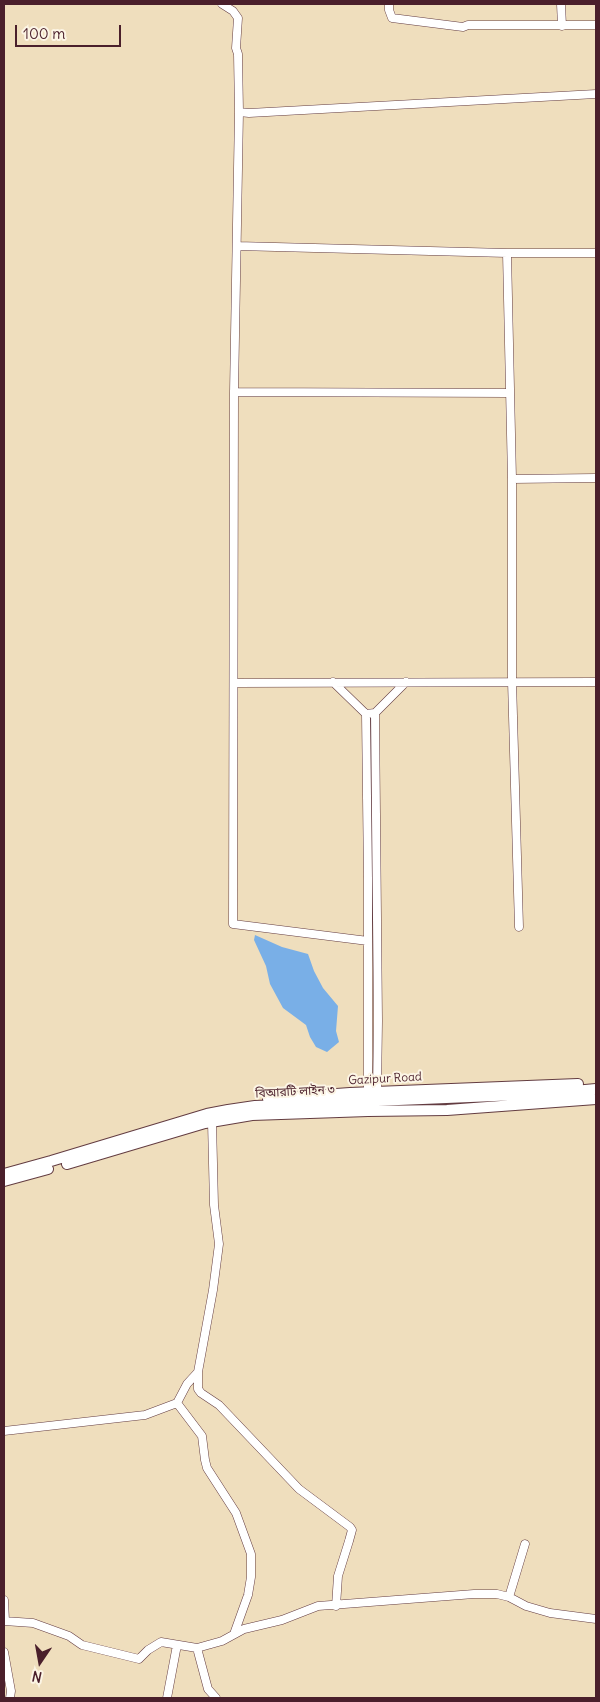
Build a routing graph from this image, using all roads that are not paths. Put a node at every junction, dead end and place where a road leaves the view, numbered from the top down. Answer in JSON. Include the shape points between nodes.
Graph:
{"nodes":[{"id":1,"x":222,"y":4,"type":"edge"},
{"id":2,"x":390,"y":4,"type":"edge"},
{"id":3,"x":561,"y":4,"type":"edge"},
{"id":4,"x":596,"y":25,"type":"edge"},
{"id":5,"x":562,"y":26,"type":"junction"},
{"id":6,"x":596,"y":94,"type":"edge"},
{"id":7,"x":239,"y":112,"type":"junction"},
{"id":8,"x":237,"y":246,"type":"junction"},
{"id":9,"x":508,"y":253,"type":"junction"},
{"id":10,"x":596,"y":254,"type":"edge"},
{"id":11,"x":234,"y":392,"type":"junction"},
{"id":12,"x":510,"y":393,"type":"junction"},
{"id":13,"x":596,"y":478,"type":"edge"},
{"id":14,"x":512,"y":479,"type":"junction"},
{"id":15,"x":512,"y":681,"type":"junction"},
{"id":16,"x":333,"y":682,"type":"junction"},
{"id":17,"x":406,"y":682,"type":"junction"},
{"id":18,"x":596,"y":682,"type":"edge"},
{"id":19,"x":234,"y":683,"type":"junction"},
{"id":20,"x":366,"y":714,"type":"junction"},
{"id":21,"x":375,"y":714,"type":"junction"},
{"id":22,"x":519,"y":927,"type":"dead end"},
{"id":23,"x":368,"y":941,"type":"junction"},
{"id":24,"x":596,"y":1084,"type":"edge"},
{"id":25,"x":596,"y":1089,"type":"edge"},
{"id":26,"x":372,"y":1092,"type":"junction"},
{"id":27,"x":596,"y":1099,"type":"edge"},
{"id":28,"x":212,"y":1122,"type":"junction"},
{"id":29,"x":4,"y":1167,"type":"edge"},
{"id":30,"x":4,"y":1174,"type":"edge"},
{"id":31,"x":4,"y":1181,"type":"edge"},
{"id":32,"x":198,"y":1372,"type":"junction"},
{"id":33,"x":177,"y":1403,"type":"junction"},
{"id":34,"x":4,"y":1431,"type":"edge"},
{"id":35,"x":525,"y":1544,"type":"dead end"},
{"id":36,"x":509,"y":1597,"type":"junction"},
{"id":37,"x":4,"y":1600,"type":"edge"},
{"id":38,"x":336,"y":1606,"type":"junction"},
{"id":39,"x":596,"y":1619,"type":"edge"},
{"id":40,"x":4,"y":1621,"type":"edge"},
{"id":41,"x":234,"y":1634,"type":"junction"},
{"id":42,"x":177,"y":1644,"type":"junction"},
{"id":43,"x":197,"y":1648,"type":"junction"},
{"id":44,"x":4,"y":1652,"type":"edge"},
{"id":45,"x":10,"y":1698,"type":"edge"},
{"id":46,"x":167,"y":1698,"type":"edge"},
{"id":47,"x":216,"y":1698,"type":"edge"}],
"edges":[{"from":1,"to":7,"type":"street","via":[[238,18]]},
{"from":2,"to":5,"type":"street","via":[[392,18],[463,26]]},
{"from":3,"to":5,"type":"street"},
{"from":4,"to":5,"type":"street"},
{"from":6,"to":7,"type":"street"},
{"from":7,"to":8,"type":"street"},
{"from":8,"to":9,"type":"street"},
{"from":8,"to":11,"type":"street"},
{"from":9,"to":10,"type":"street"},
{"from":9,"to":12,"type":"street"},
{"from":11,"to":12,"type":"street"},
{"from":11,"to":19,"type":"street"},
{"from":12,"to":14,"type":"street"},
{"from":13,"to":14,"type":"street"},
{"from":14,"to":15,"type":"street"},
{"from":15,"to":17,"type":"street"},
{"from":15,"to":18,"type":"street"},
{"from":15,"to":22,"type":"street"},
{"from":16,"to":17,"type":"street"},
{"from":16,"to":19,"type":"street"},
{"from":16,"to":20,"type":"street"},
{"from":17,"to":21,"type":"street"},
{"from":19,"to":23,"type":"street","via":[[233,924]]},
{"from":20,"to":21,"type":"street"},
{"from":20,"to":23,"type":"street"},
{"from":21,"to":26,"type":"street","via":[[378,1021]]},
{"from":23,"to":26,"type":"street"},
{"from":24,"to":26,"type":"main road","name":"Gazipur Road"},
{"from":25,"to":30,"type":"main road","name":"বিআরটি লাইন ৩","via":[[255,1106],[207,1114]]},
{"from":26,"to":29,"type":"main road","name":"Gazipur Road","via":[[240,1101],[204,1107]]},
{"from":27,"to":28,"type":"main road","via":[[447,1110],[252,1115]]},
{"from":28,"to":31,"type":"main road"},
{"from":28,"to":32,"type":"street","via":[[214,1205],[220,1244]]},
{"from":32,"to":33,"type":"street"},
{"from":32,"to":38,"type":"street","via":[[201,1393],[225,1411],[299,1489],[352,1530],[338,1576]]},
{"from":33,"to":34,"type":"street","via":[[146,1415]]},
{"from":33,"to":41,"type":"street","via":[[202,1436],[207,1468],[236,1513],[251,1554],[248,1594]]},
{"from":35,"to":36,"type":"street"},
{"from":36,"to":38,"type":"street","via":[[474,1594]]},
{"from":36,"to":39,"type":"street","via":[[550,1613]]},
{"from":37,"to":40,"type":"street"},
{"from":38,"to":41,"type":"street","via":[[318,1606]]},
{"from":40,"to":42,"type":"street","via":[[33,1622],[69,1636],[82,1645],[139,1660],[161,1642]]},
{"from":41,"to":43,"type":"street"},
{"from":42,"to":43,"type":"street"},
{"from":42,"to":46,"type":"street"},
{"from":43,"to":47,"type":"street","via":[[208,1689]]},
{"from":44,"to":45,"type":"street"}]}
